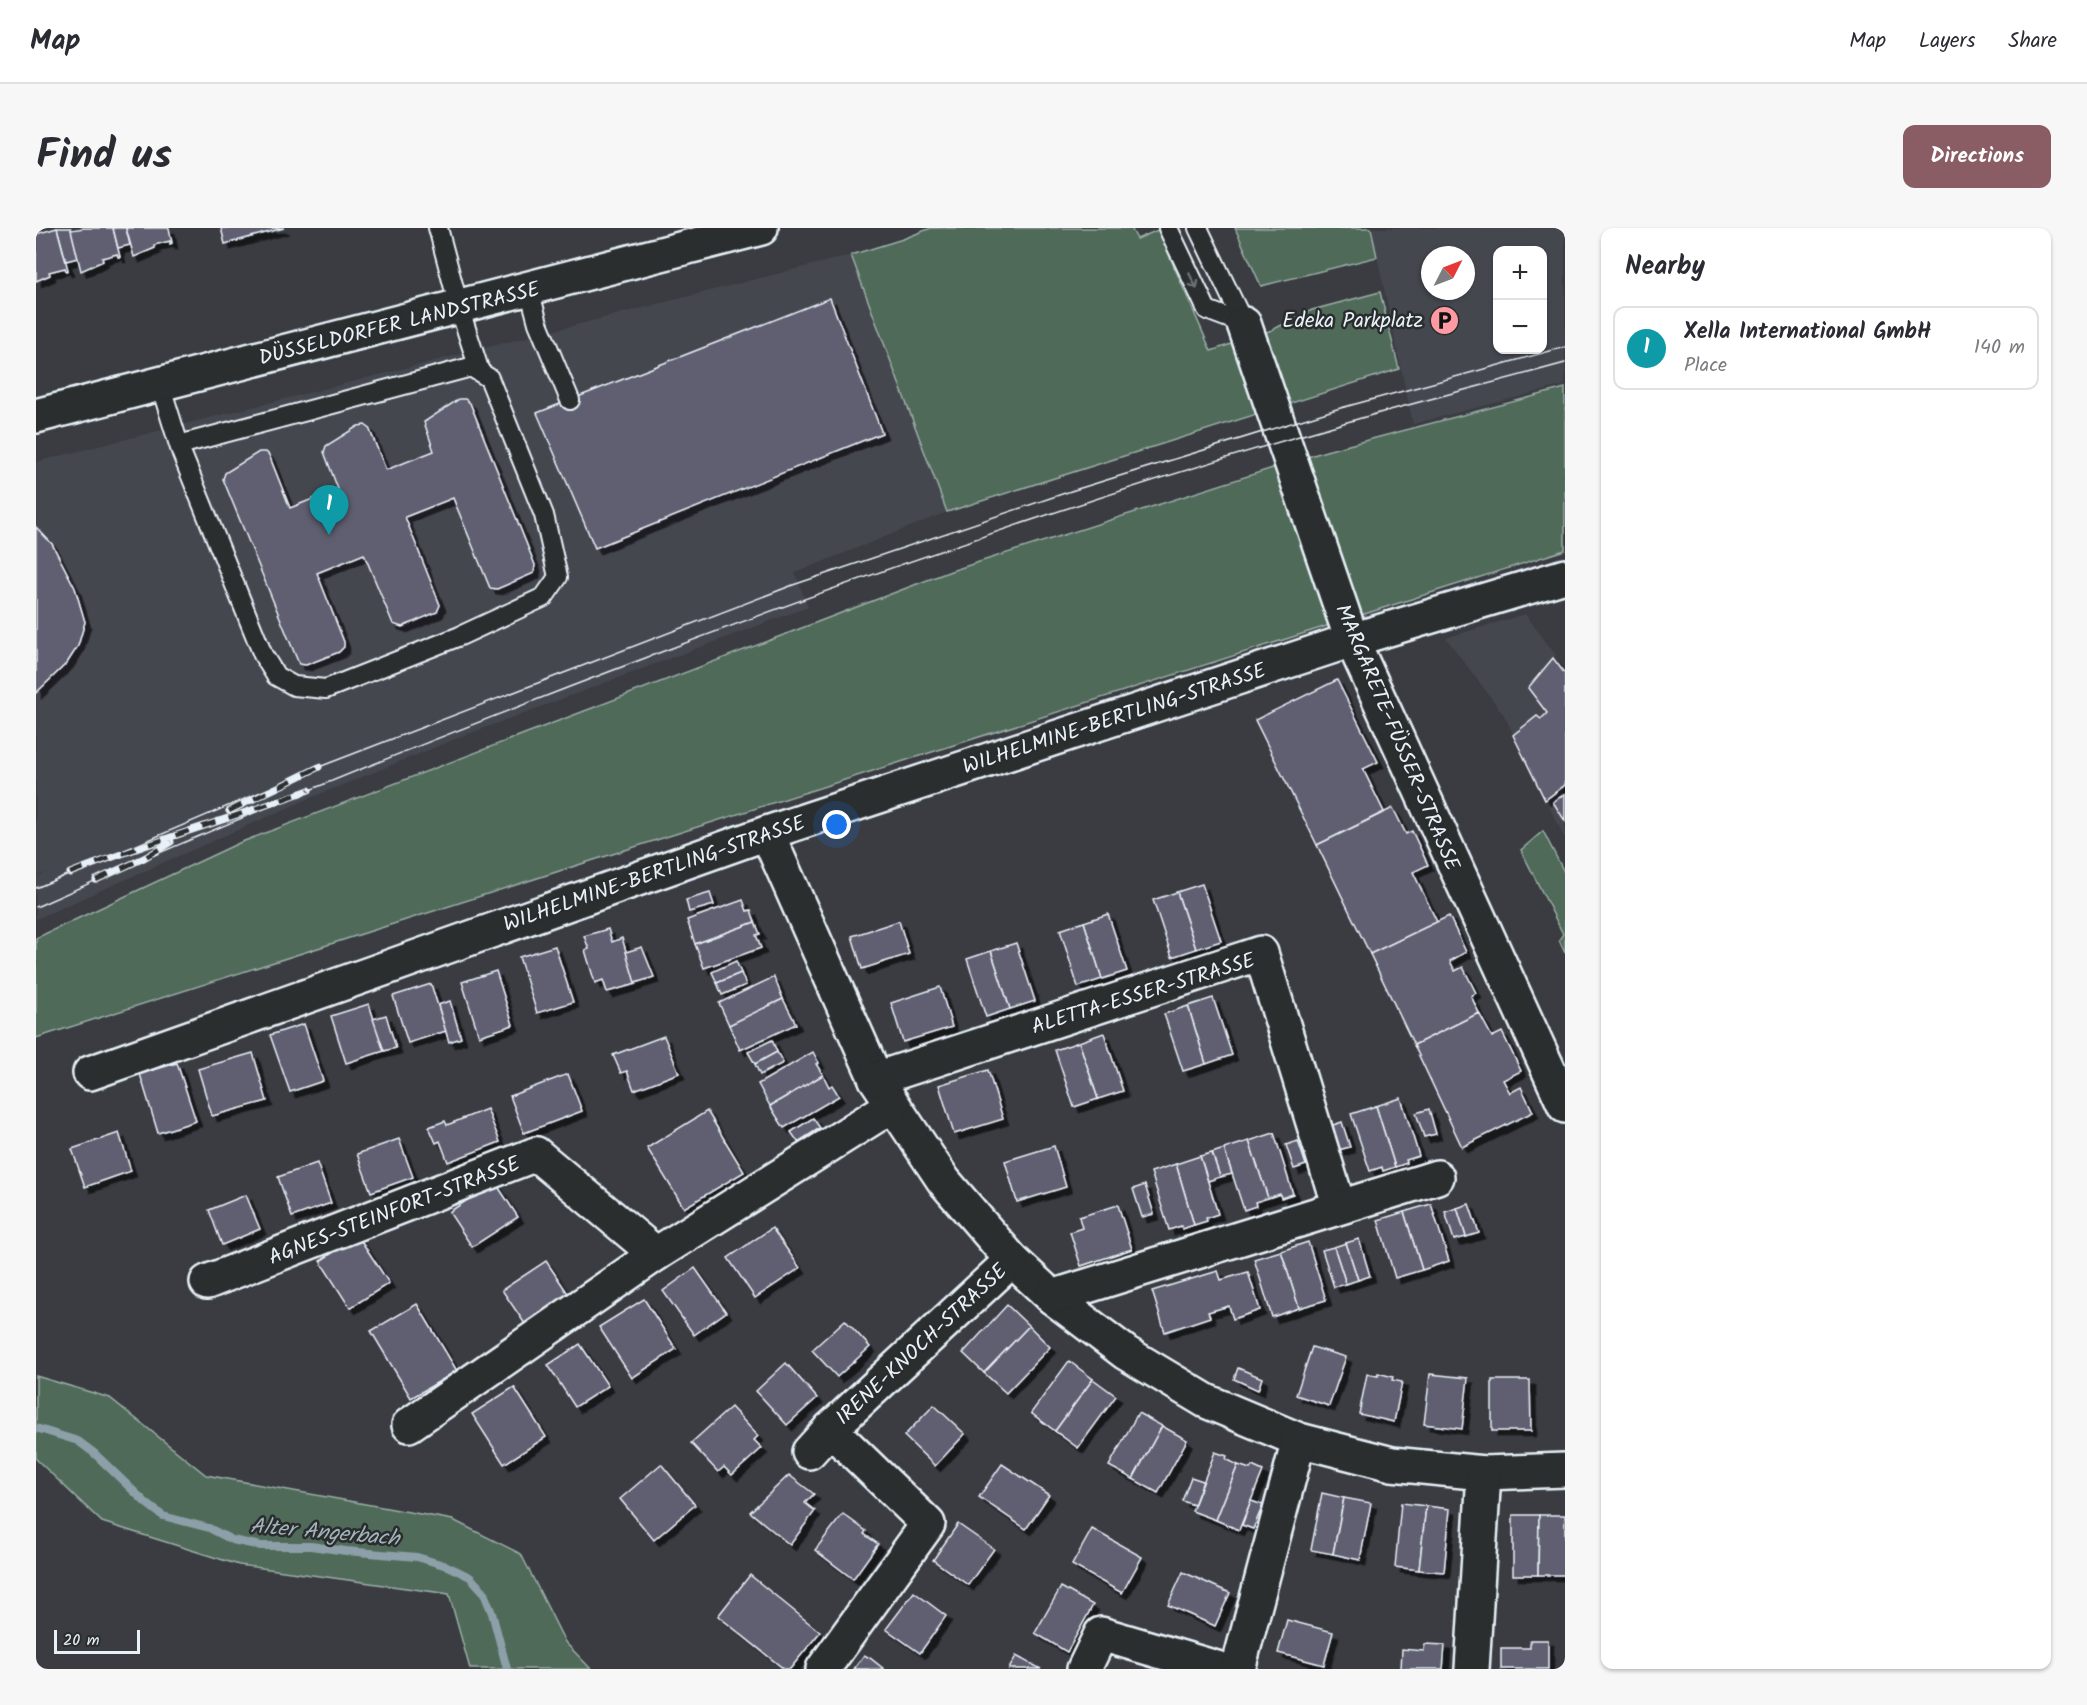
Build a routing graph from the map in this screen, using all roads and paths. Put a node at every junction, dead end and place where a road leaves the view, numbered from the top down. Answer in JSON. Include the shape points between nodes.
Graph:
{"nodes":[{"id":1,"x":438,"y":228,"type":"edge"},
{"id":2,"x":761,"y":228,"type":"edge"},
{"id":3,"x":1168,"y":228,"type":"edge"},
{"id":4,"x":1198,"y":228,"type":"edge"},
{"id":5,"x":529,"y":289,"type":"junction"},
{"id":6,"x":459,"y":307,"type":"junction"},
{"id":7,"x":1244,"y":324,"type":"junction"},
{"id":8,"x":480,"y":372,"type":"junction"},
{"id":9,"x":160,"y":384,"type":"junction"},
{"id":10,"x":570,"y":400,"type":"dead end"},
{"id":11,"x":36,"y":416,"type":"edge"},
{"id":12,"x":179,"y":445,"type":"junction"},
{"id":13,"x":1565,"y":576,"type":"edge"},
{"id":14,"x":1352,"y":640,"type":"junction"},
{"id":15,"x":767,"y":832,"type":"junction"},
{"id":16,"x":90,"y":1073,"type":"dead end"},
{"id":17,"x":885,"y":1092,"type":"junction"},
{"id":18,"x":1565,"y":1106,"type":"edge"},
{"id":19,"x":1437,"y":1177,"type":"dead end"},
{"id":20,"x":1339,"y":1207,"type":"junction"},
{"id":21,"x":656,"y":1254,"type":"junction"},
{"id":22,"x":1012,"y":1260,"type":"junction"},
{"id":23,"x":207,"y":1282,"type":"dead end"},
{"id":24,"x":1052,"y":1297,"type":"junction"},
{"id":25,"x":409,"y":1425,"type":"dead end"},
{"id":26,"x":1299,"y":1440,"type":"junction"},
{"id":27,"x":1565,"y":1470,"type":"edge"},
{"id":28,"x":1484,"y":1473,"type":"junction"},
{"id":29,"x":823,"y":1669,"type":"edge"},
{"id":30,"x":1084,"y":1669,"type":"edge"},
{"id":31,"x":1221,"y":1669,"type":"edge"},
{"id":32,"x":1238,"y":1669,"type":"edge"},
{"id":33,"x":1472,"y":1669,"type":"edge"}],
"edges":[{"from":1,"to":6,"type":"lane"},
{"from":2,"to":5,"type":"street","name":"DÜSSELDORFER LANDSTRASSE"},
{"from":3,"to":7,"type":"lane","one_way":true,"via":[[1207,310]]},
{"from":4,"to":7,"type":"lane"},
{"from":5,"to":6,"type":"street","name":"DÜSSELDORFER LANDSTRASSE"},
{"from":5,"to":10,"type":"lane","via":[[538,323]]},
{"from":6,"to":8,"type":"lane"},
{"from":6,"to":9,"type":"street","name":"DÜSSELDORFER LANDSTRASSE"},
{"from":7,"to":14,"type":"street","name":"MARGARETE-FÜSSER-STRASSE"},
{"from":8,"to":12,"type":"lane","via":[[471,367]]},
{"from":8,"to":12,"type":"lane","via":[[489,378],[544,515],[558,578],[544,597],[460,636],[326,689],[294,687],[276,676],[267,662]]},
{"from":9,"to":11,"type":"street","name":"DÜSSELDORFER LANDSTRASSE"},
{"from":9,"to":12,"type":"lane"},
{"from":13,"to":14,"type":"street","name":"WILHELMINE-BERTLING-STRASSE"},
{"from":14,"to":15,"type":"street","name":"WILHELMINE-BERTLING-STRASSE"},
{"from":14,"to":18,"type":"street","name":"MARGARETE-FÜSSER-STRASSE"},
{"from":15,"to":16,"type":"street","name":"WILHELMINE-BERTLING-STRASSE"},
{"from":15,"to":17,"type":"street"},
{"from":17,"to":20,"type":"street","name":"ALETTA-ESSER-STRASSE","via":[[1261,952]]},
{"from":17,"to":21,"type":"street"},
{"from":17,"to":22,"type":"street","via":[[944,1181]]},
{"from":19,"to":20,"type":"street"},
{"from":20,"to":24,"type":"street"},
{"from":21,"to":23,"type":"street","name":"AGNES-STEINFORT-STRASSE","via":[[536,1154]]},
{"from":21,"to":25,"type":"street"},
{"from":22,"to":24,"type":"street"},
{"from":22,"to":29,"type":"street","name":"IRENE-KNOCH-STRASSE","via":[[820,1440],[928,1524]]},
{"from":24,"to":26,"type":"street","via":[[1126,1353],[1206,1401]]},
{"from":26,"to":28,"type":"street","via":[[1392,1464]]},
{"from":26,"to":32,"type":"street"},
{"from":27,"to":28,"type":"street"},
{"from":28,"to":33,"type":"street"},
{"from":30,"to":31,"type":"street","via":[[1101,1634]]}]}
